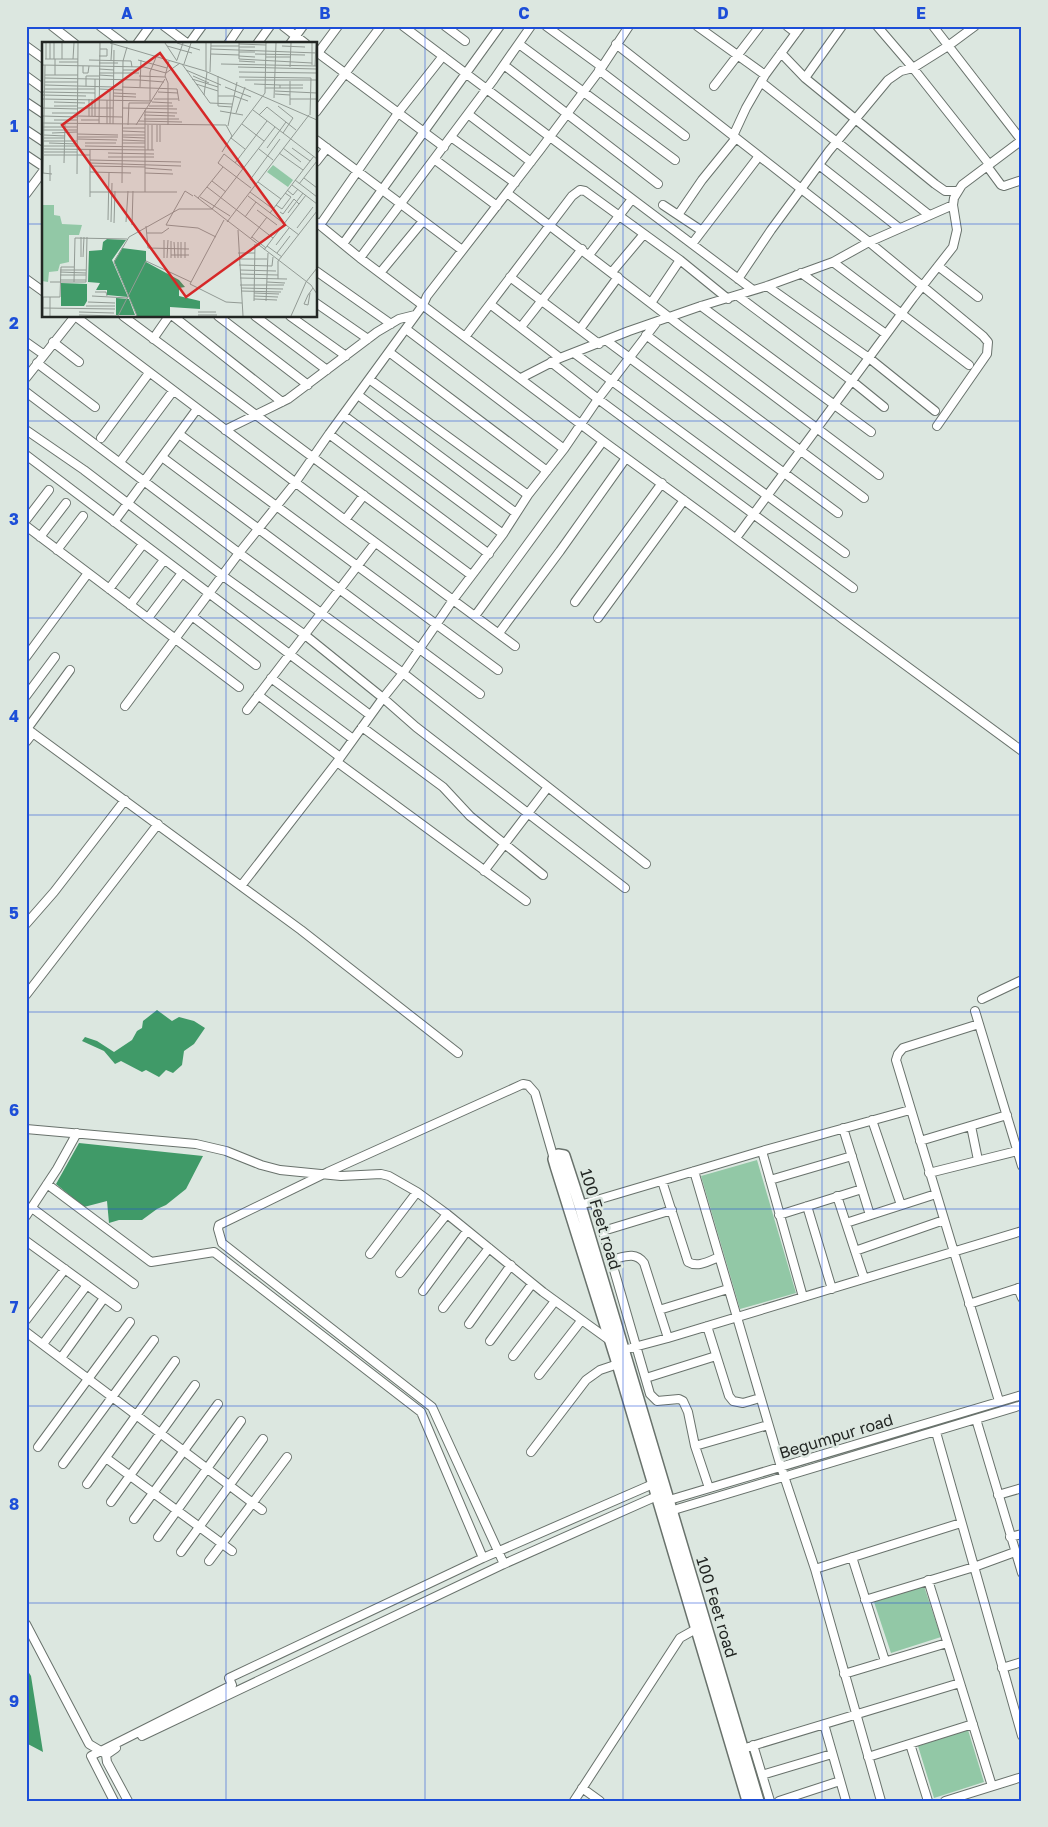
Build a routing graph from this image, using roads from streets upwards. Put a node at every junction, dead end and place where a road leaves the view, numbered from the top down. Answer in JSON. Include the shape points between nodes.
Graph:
{"nodes":[{"id":1,"x":52,"y":26,"type":"edge"},
{"id":2,"x":100,"y":26,"type":"edge"},
{"id":3,"x":150,"y":26,"type":"edge"},
{"id":4,"x":164,"y":26,"type":"edge"},
{"id":5,"x":202,"y":26,"type":"edge"},
{"id":6,"x":240,"y":26,"type":"edge"},
{"id":7,"x":270,"y":26,"type":"edge"},
{"id":8,"x":283,"y":26,"type":"edge"},
{"id":9,"x":303,"y":26,"type":"edge"},
{"id":10,"x":338,"y":26,"type":"edge"},
{"id":11,"x":381,"y":26,"type":"edge"},
{"id":12,"x":403,"y":26,"type":"edge"},
{"id":13,"x":445,"y":26,"type":"edge"},
{"id":14,"x":500,"y":26,"type":"edge"},
{"id":15,"x":531,"y":26,"type":"edge"},
{"id":16,"x":546,"y":26,"type":"edge"},
{"id":17,"x":629,"y":26,"type":"edge"},
{"id":18,"x":697,"y":26,"type":"edge"},
{"id":19,"x":760,"y":26,"type":"edge"},
{"id":20,"x":787,"y":26,"type":"edge"},
{"id":21,"x":801,"y":26,"type":"edge"},
{"id":22,"x":842,"y":26,"type":"edge"},
{"id":23,"x":877,"y":26,"type":"edge"},
{"id":24,"x":933,"y":26,"type":"edge"},
{"id":25,"x":975,"y":26,"type":"edge"},
{"id":26,"x":796,"y":33,"type":"junction"},
{"id":27,"x":296,"y":36,"type":"junction"},
{"id":28,"x":465,"y":41,"type":"dead end"},
{"id":29,"x":72,"y":42,"type":"edge"},
{"id":30,"x":121,"y":42,"type":"edge"},
{"id":31,"x":138,"y":42,"type":"edge"},
{"id":32,"x":185,"y":42,"type":"edge"},
{"id":33,"x":190,"y":42,"type":"edge"},
{"id":34,"x":229,"y":42,"type":"edge"},
{"id":35,"x":258,"y":42,"type":"edge"},
{"id":36,"x":292,"y":42,"type":"edge"},
{"id":37,"x":304,"y":42,"type":"edge"},
{"id":38,"x":519,"y":44,"type":"junction"},
{"id":39,"x":616,"y":44,"type":"junction"},
{"id":40,"x":26,"y":46,"type":"edge"},
{"id":41,"x":948,"y":46,"type":"junction"},
{"id":42,"x":318,"y":52,"type":"edge"},
{"id":43,"x":781,"y":53,"type":"junction"},
{"id":44,"x":318,"y":54,"type":"edge"},
{"id":45,"x":443,"y":56,"type":"junction"},
{"id":46,"x":738,"y":56,"type":"junction"},
{"id":47,"x":42,"y":58,"type":"edge"},
{"id":48,"x":504,"y":65,"type":"junction"},
{"id":49,"x":600,"y":68,"type":"junction"},
{"id":50,"x":913,"y":68,"type":"junction"},
{"id":51,"x":346,"y":74,"type":"junction"},
{"id":52,"x":465,"y":74,"type":"junction"},
{"id":53,"x":26,"y":76,"type":"edge"},
{"id":54,"x":805,"y":78,"type":"junction"},
{"id":55,"x":763,"y":79,"type":"junction"},
{"id":56,"x":714,"y":86,"type":"dead end"},
{"id":57,"x":42,"y":88,"type":"edge"},
{"id":58,"x":486,"y":90,"type":"junction"},
{"id":59,"x":583,"y":91,"type":"junction"},
{"id":60,"x":26,"y":102,"type":"edge"},
{"id":61,"x":318,"y":109,"type":"edge"},
{"id":62,"x":42,"y":113,"type":"edge"},
{"id":63,"x":398,"y":114,"type":"junction"},
{"id":64,"x":468,"y":114,"type":"junction"},
{"id":65,"x":566,"y":115,"type":"junction"},
{"id":66,"x":855,"y":120,"type":"junction"},
{"id":67,"x":26,"y":130,"type":"edge"},
{"id":68,"x":423,"y":133,"type":"junction"},
{"id":69,"x":685,"y":136,"type":"dead end"},
{"id":70,"x":451,"y":137,"type":"junction"},
{"id":71,"x":550,"y":137,"type":"junction"},
{"id":72,"x":734,"y":137,"type":"junction"},
{"id":73,"x":42,"y":141,"type":"edge"},
{"id":74,"x":318,"y":141,"type":"edge"},
{"id":75,"x":837,"y":141,"type":"junction"},
{"id":76,"x":1022,"y":141,"type":"edge"},
{"id":77,"x":444,"y":147,"type":"junction"},
{"id":78,"x":327,"y":148,"type":"junction"},
{"id":79,"x":26,"y":155,"type":"edge"},
{"id":80,"x":759,"y":156,"type":"junction"},
{"id":81,"x":318,"y":159,"type":"edge"},
{"id":82,"x":434,"y":159,"type":"junction"},
{"id":83,"x":675,"y":160,"type":"dead end"},
{"id":84,"x":531,"y":162,"type":"junction"},
{"id":85,"x":819,"y":165,"type":"junction"},
{"id":86,"x":988,"y":165,"type":"junction"},
{"id":87,"x":42,"y":167,"type":"edge"},
{"id":88,"x":358,"y":171,"type":"junction"},
{"id":89,"x":42,"y":172,"type":"edge"},
{"id":90,"x":1022,"y":180,"type":"edge"},
{"id":91,"x":36,"y":181,"type":"junction"},
{"id":92,"x":515,"y":183,"type":"junction"},
{"id":93,"x":658,"y":184,"type":"dead end"},
{"id":94,"x":42,"y":185,"type":"edge"},
{"id":95,"x":802,"y":189,"type":"junction"},
{"id":96,"x":383,"y":191,"type":"junction"},
{"id":97,"x":957,"y":191,"type":"junction"},
{"id":98,"x":27,"y":193,"type":"edge"},
{"id":99,"x":507,"y":193,"type":"junction"},
{"id":100,"x":632,"y":199,"type":"junction"},
{"id":101,"x":401,"y":204,"type":"junction"},
{"id":102,"x":663,"y":205,"type":"dead end"},
{"id":103,"x":953,"y":205,"type":"junction"},
{"id":104,"x":496,"y":206,"type":"junction"},
{"id":105,"x":678,"y":215,"type":"junction"},
{"id":106,"x":929,"y":215,"type":"junction"},
{"id":107,"x":618,"y":216,"type":"junction"},
{"id":108,"x":423,"y":221,"type":"junction"},
{"id":109,"x":318,"y":224,"type":"edge"},
{"id":110,"x":549,"y":225,"type":"junction"},
{"id":111,"x":899,"y":228,"type":"junction"},
{"id":112,"x":702,"y":231,"type":"junction"},
{"id":113,"x":644,"y":234,"type":"junction"},
{"id":114,"x":869,"y":242,"type":"junction"},
{"id":115,"x":343,"y":244,"type":"junction"},
{"id":116,"x":692,"y":244,"type":"junction"},
{"id":117,"x":582,"y":249,"type":"junction"},
{"id":118,"x":462,"y":250,"type":"junction"},
{"id":119,"x":590,"y":255,"type":"junction"},
{"id":120,"x":360,"y":258,"type":"junction"},
{"id":121,"x":680,"y":260,"type":"junction"},
{"id":122,"x":833,"y":262,"type":"junction"},
{"id":123,"x":938,"y":266,"type":"junction"},
{"id":124,"x":318,"y":272,"type":"edge"},
{"id":125,"x":800,"y":272,"type":"junction"},
{"id":126,"x":380,"y":273,"type":"junction"},
{"id":127,"x":614,"y":275,"type":"junction"},
{"id":128,"x":510,"y":277,"type":"junction"},
{"id":129,"x":26,"y":279,"type":"edge"},
{"id":130,"x":738,"y":279,"type":"junction"},
{"id":131,"x":767,"y":286,"type":"junction"},
{"id":132,"x":921,"y":286,"type":"junction"},
{"id":133,"x":42,"y":290,"type":"edge"},
{"id":134,"x":753,"y":290,"type":"junction"},
{"id":135,"x":738,"y":296,"type":"junction"},
{"id":136,"x":978,"y":297,"type":"dead end"},
{"id":137,"x":728,"y":299,"type":"junction"},
{"id":138,"x":543,"y":300,"type":"junction"},
{"id":139,"x":651,"y":303,"type":"junction"},
{"id":140,"x":318,"y":304,"type":"edge"},
{"id":141,"x":490,"y":304,"type":"junction"},
{"id":142,"x":423,"y":305,"type":"junction"},
{"id":143,"x":701,"y":306,"type":"junction"},
{"id":144,"x":901,"y":313,"type":"junction"},
{"id":145,"x":415,"y":316,"type":"junction"},
{"id":146,"x":73,"y":318,"type":"edge"},
{"id":147,"x":78,"y":318,"type":"edge"},
{"id":148,"x":126,"y":318,"type":"edge"},
{"id":149,"x":168,"y":318,"type":"edge"},
{"id":150,"x":176,"y":318,"type":"edge"},
{"id":151,"x":221,"y":318,"type":"edge"},
{"id":152,"x":258,"y":318,"type":"edge"},
{"id":153,"x":293,"y":318,"type":"edge"},
{"id":154,"x":670,"y":318,"type":"junction"},
{"id":155,"x":656,"y":323,"type":"junction"},
{"id":156,"x":391,"y":324,"type":"junction"},
{"id":157,"x":521,"y":327,"type":"junction"},
{"id":158,"x":406,"y":328,"type":"junction"},
{"id":159,"x":580,"y":329,"type":"junction"},
{"id":160,"x":886,"y":334,"type":"junction"},
{"id":161,"x":646,"y":335,"type":"junction"},
{"id":162,"x":465,"y":337,"type":"junction"},
{"id":163,"x":153,"y":339,"type":"junction"},
{"id":164,"x":368,"y":339,"type":"junction"},
{"id":165,"x":26,"y":342,"type":"edge"},
{"id":166,"x":53,"y":342,"type":"junction"},
{"id":167,"x":603,"y":343,"type":"junction"},
{"id":168,"x":389,"y":352,"type":"junction"},
{"id":169,"x":574,"y":353,"type":"junction"},
{"id":170,"x":43,"y":354,"type":"junction"},
{"id":171,"x":346,"y":356,"type":"junction"},
{"id":172,"x":560,"y":358,"type":"junction"},
{"id":173,"x":628,"y":358,"type":"junction"},
{"id":174,"x":869,"y":358,"type":"junction"},
{"id":175,"x":79,"y":362,"type":"dead end"},
{"id":176,"x":551,"y":362,"type":"junction"},
{"id":177,"x":37,"y":363,"type":"junction"},
{"id":178,"x":968,"y":365,"type":"dead end"},
{"id":179,"x":328,"y":370,"type":"junction"},
{"id":180,"x":149,"y":373,"type":"junction"},
{"id":181,"x":26,"y":378,"type":"edge"},
{"id":182,"x":369,"y":378,"type":"junction"},
{"id":183,"x":521,"y":378,"type":"junction"},
{"id":184,"x":611,"y":381,"type":"junction"},
{"id":185,"x":852,"y":381,"type":"junction"},
{"id":186,"x":308,"y":385,"type":"junction"},
{"id":187,"x":172,"y":391,"type":"junction"},
{"id":188,"x":26,"y":392,"type":"edge"},
{"id":189,"x":358,"y":395,"type":"junction"},
{"id":190,"x":598,"y":399,"type":"junction"},
{"id":191,"x":282,"y":402,"type":"junction"},
{"id":192,"x":834,"y":404,"type":"junction"},
{"id":193,"x":95,"y":407,"type":"dead end"},
{"id":194,"x":884,"y":407,"type":"dead end"},
{"id":195,"x":197,"y":409,"type":"junction"},
{"id":196,"x":936,"y":410,"type":"dead end"},
{"id":197,"x":255,"y":415,"type":"junction"},
{"id":198,"x":343,"y":415,"type":"junction"},
{"id":199,"x":581,"y":424,"type":"junction"},
{"id":200,"x":937,"y":426,"type":"dead end"},
{"id":201,"x":817,"y":428,"type":"junction"},
{"id":202,"x":26,"y":430,"type":"edge"},
{"id":203,"x":225,"y":430,"type":"junction"},
{"id":204,"x":871,"y":432,"type":"dead end"},
{"id":205,"x":179,"y":434,"type":"junction"},
{"id":206,"x":329,"y":434,"type":"junction"},
{"id":207,"x":101,"y":438,"type":"dead end"},
{"id":208,"x":603,"y":441,"type":"junction"},
{"id":209,"x":564,"y":449,"type":"junction"},
{"id":210,"x":801,"y":452,"type":"junction"},
{"id":211,"x":26,"y":455,"type":"edge"},
{"id":212,"x":162,"y":457,"type":"junction"},
{"id":213,"x":313,"y":457,"type":"junction"},
{"id":214,"x":626,"y":458,"type":"junction"},
{"id":215,"x":120,"y":462,"type":"junction"},
{"id":216,"x":547,"y":471,"type":"junction"},
{"id":217,"x":784,"y":473,"type":"junction"},
{"id":218,"x":880,"y":475,"type":"dead end"},
{"id":219,"x":145,"y":480,"type":"junction"},
{"id":220,"x":295,"y":483,"type":"junction"},
{"id":221,"x":662,"y":483,"type":"junction"},
{"id":222,"x":49,"y":490,"type":"dead end"},
{"id":223,"x":364,"y":495,"type":"junction"},
{"id":224,"x":528,"y":495,"type":"junction"},
{"id":225,"x":768,"y":496,"type":"junction"},
{"id":226,"x":864,"y":498,"type":"dead end"},
{"id":227,"x":684,"y":500,"type":"junction"},
{"id":228,"x":66,"y":503,"type":"dead end"},
{"id":229,"x":128,"y":504,"type":"junction"},
{"id":230,"x":275,"y":507,"type":"junction"},
{"id":231,"x":516,"y":513,"type":"junction"},
{"id":232,"x":838,"y":513,"type":"dead end"},
{"id":233,"x":754,"y":514,"type":"junction"},
{"id":234,"x":83,"y":516,"type":"dead end"},
{"id":235,"x":26,"y":520,"type":"edge"},
{"id":236,"x":345,"y":520,"type":"junction"},
{"id":237,"x":114,"y":522,"type":"junction"},
{"id":238,"x":26,"y":526,"type":"edge"},
{"id":239,"x":258,"y":529,"type":"junction"},
{"id":240,"x":503,"y":534,"type":"junction"},
{"id":241,"x":40,"y":537,"type":"junction"},
{"id":242,"x":736,"y":538,"type":"junction"},
{"id":243,"x":375,"y":543,"type":"junction"},
{"id":244,"x":143,"y":544,"type":"junction"},
{"id":245,"x":57,"y":550,"type":"junction"},
{"id":246,"x":239,"y":552,"type":"junction"},
{"id":247,"x":845,"y":553,"type":"dead end"},
{"id":248,"x":489,"y":554,"type":"junction"},
{"id":249,"x":164,"y":560,"type":"junction"},
{"id":250,"x":357,"y":567,"type":"junction"},
{"id":251,"x":88,"y":573,"type":"junction"},
{"id":252,"x":182,"y":573,"type":"junction"},
{"id":253,"x":223,"y":576,"type":"junction"},
{"id":254,"x":472,"y":576,"type":"junction"},
{"id":255,"x":853,"y":588,"type":"dead end"},
{"id":256,"x":109,"y":589,"type":"junction"},
{"id":257,"x":340,"y":589,"type":"junction"},
{"id":258,"x":209,"y":593,"type":"junction"},
{"id":259,"x":453,"y":600,"type":"junction"},
{"id":260,"x":575,"y":602,"type":"dead end"},
{"id":261,"x":130,"y":606,"type":"junction"},
{"id":262,"x":322,"y":613,"type":"junction"},
{"id":263,"x":192,"y":616,"type":"junction"},
{"id":264,"x":475,"y":616,"type":"junction"},
{"id":265,"x":148,"y":618,"type":"junction"},
{"id":266,"x":598,"y":618,"type":"dead end"},
{"id":267,"x":436,"y":626,"type":"junction"},
{"id":268,"x":499,"y":633,"type":"junction"},
{"id":269,"x":305,"y":635,"type":"junction"},
{"id":270,"x":176,"y":639,"type":"junction"},
{"id":271,"x":515,"y":646,"type":"dead end"},
{"id":272,"x":420,"y":649,"type":"junction"},
{"id":273,"x":290,"y":653,"type":"junction"},
{"id":274,"x":26,"y":657,"type":"edge"},
{"id":275,"x":55,"y":657,"type":"dead end"},
{"id":276,"x":256,"y":664,"type":"dead end"},
{"id":277,"x":70,"y":670,"type":"dead end"},
{"id":278,"x":498,"y":670,"type":"dead end"},
{"id":279,"x":403,"y":673,"type":"junction"},
{"id":280,"x":271,"y":678,"type":"junction"},
{"id":281,"x":239,"y":686,"type":"dead end"},
{"id":282,"x":480,"y":694,"type":"dead end"},
{"id":283,"x":258,"y":695,"type":"junction"},
{"id":284,"x":26,"y":696,"type":"edge"},
{"id":285,"x":383,"y":698,"type":"junction"},
{"id":286,"x":125,"y":706,"type":"dead end"},
{"id":287,"x":247,"y":710,"type":"dead end"},
{"id":288,"x":370,"y":715,"type":"junction"},
{"id":289,"x":362,"y":727,"type":"junction"},
{"id":290,"x":29,"y":730,"type":"edge"},
{"id":291,"x":353,"y":739,"type":"junction"},
{"id":292,"x":26,"y":742,"type":"edge"},
{"id":293,"x":1022,"y":751,"type":"edge"},
{"id":294,"x":338,"y":759,"type":"junction"},
{"id":295,"x":548,"y":787,"type":"junction"},
{"id":296,"x":125,"y":800,"type":"junction"},
{"id":297,"x":527,"y":813,"type":"junction"},
{"id":298,"x":158,"y":824,"type":"junction"},
{"id":299,"x":504,"y":844,"type":"junction"},
{"id":300,"x":646,"y":864,"type":"dead end"},
{"id":301,"x":484,"y":871,"type":"junction"},
{"id":302,"x":543,"y":875,"type":"dead end"},
{"id":303,"x":241,"y":886,"type":"junction"},
{"id":304,"x":625,"y":888,"type":"dead end"},
{"id":305,"x":526,"y":901,"type":"dead end"},
{"id":306,"x":26,"y":924,"type":"edge"},
{"id":307,"x":1022,"y":980,"type":"edge"},
{"id":308,"x":26,"y":995,"type":"edge"},
{"id":309,"x":982,"y":1000,"type":"dead end"},
{"id":310,"x":975,"y":1011,"type":"dead end"},
{"id":311,"x":978,"y":1024,"type":"junction"},
{"id":312,"x":458,"y":1052,"type":"dead end"},
{"id":313,"x":910,"y":1110,"type":"junction"},
{"id":314,"x":1007,"y":1115,"type":"junction"},
{"id":315,"x":872,"y":1120,"type":"junction"},
{"id":316,"x":971,"y":1126,"type":"junction"},
{"id":317,"x":844,"y":1128,"type":"junction"},
{"id":318,"x":26,"y":1129,"type":"edge"},
{"id":319,"x":77,"y":1132,"type":"junction"},
{"id":320,"x":1018,"y":1139,"type":"edge"},
{"id":321,"x":920,"y":1141,"type":"junction"},
{"id":322,"x":762,"y":1151,"type":"junction"},
{"id":323,"x":1017,"y":1151,"type":"junction"},
{"id":324,"x":852,"y":1156,"type":"junction"},
{"id":325,"x":554,"y":1159,"type":"junction"},
{"id":326,"x":978,"y":1160,"type":"junction"},
{"id":327,"x":1022,"y":1166,"type":"edge"},
{"id":328,"x":694,"y":1171,"type":"junction"},
{"id":329,"x":930,"y":1173,"type":"junction"},
{"id":330,"x":323,"y":1174,"type":"junction"},
{"id":331,"x":770,"y":1180,"type":"junction"},
{"id":332,"x":662,"y":1181,"type":"junction"},
{"id":333,"x":47,"y":1184,"type":"junction"},
{"id":334,"x":862,"y":1189,"type":"junction"},
{"id":335,"x":417,"y":1192,"type":"junction"},
{"id":336,"x":936,"y":1194,"type":"junction"},
{"id":337,"x":837,"y":1196,"type":"junction"},
{"id":338,"x":594,"y":1201,"type":"junction"},
{"id":339,"x":580,"y":1205,"type":"junction"},
{"id":340,"x":901,"y":1205,"type":"junction"},
{"id":341,"x":806,"y":1206,"type":"junction"},
{"id":342,"x":32,"y":1208,"type":"junction"},
{"id":343,"x":672,"y":1210,"type":"junction"},
{"id":344,"x":447,"y":1214,"type":"junction"},
{"id":345,"x":779,"y":1214,"type":"junction"},
{"id":346,"x":870,"y":1215,"type":"junction"},
{"id":347,"x":26,"y":1216,"type":"edge"},
{"id":348,"x":944,"y":1220,"type":"junction"},
{"id":349,"x":846,"y":1223,"type":"junction"},
{"id":350,"x":467,"y":1231,"type":"junction"},
{"id":351,"x":603,"y":1231,"type":"junction"},
{"id":352,"x":1022,"y":1231,"type":"edge"},
{"id":353,"x":26,"y":1241,"type":"edge"},
{"id":354,"x":489,"y":1248,"type":"junction"},
{"id":355,"x":855,"y":1251,"type":"junction"},
{"id":356,"x":954,"y":1253,"type":"junction"},
{"id":357,"x":370,"y":1254,"type":"dead end"},
{"id":358,"x":719,"y":1257,"type":"junction"},
{"id":359,"x":611,"y":1260,"type":"junction"},
{"id":360,"x":511,"y":1266,"type":"junction"},
{"id":361,"x":65,"y":1269,"type":"junction"},
{"id":362,"x":400,"y":1273,"type":"dead end"},
{"id":363,"x":864,"y":1278,"type":"junction"},
{"id":364,"x":134,"y":1284,"type":"dead end"},
{"id":365,"x":532,"y":1284,"type":"junction"},
{"id":366,"x":87,"y":1285,"type":"junction"},
{"id":367,"x":1020,"y":1287,"type":"edge"},
{"id":368,"x":728,"y":1288,"type":"junction"},
{"id":369,"x":832,"y":1288,"type":"junction"},
{"id":370,"x":423,"y":1291,"type":"dead end"},
{"id":371,"x":803,"y":1297,"type":"junction"},
{"id":372,"x":104,"y":1298,"type":"junction"},
{"id":373,"x":1022,"y":1298,"type":"edge"},
{"id":374,"x":555,"y":1301,"type":"junction"},
{"id":375,"x":969,"y":1304,"type":"junction"},
{"id":376,"x":117,"y":1307,"type":"dead end"},
{"id":377,"x":443,"y":1308,"type":"dead end"},
{"id":378,"x":659,"y":1310,"type":"junction"},
{"id":379,"x":737,"y":1317,"type":"junction"},
{"id":380,"x":26,"y":1320,"type":"edge"},
{"id":381,"x":581,"y":1321,"type":"junction"},
{"id":382,"x":130,"y":1322,"type":"dead end"},
{"id":383,"x":469,"y":1324,"type":"dead end"},
{"id":384,"x":707,"y":1326,"type":"junction"},
{"id":385,"x":26,"y":1332,"type":"edge"},
{"id":386,"x":668,"y":1338,"type":"junction"},
{"id":387,"x":154,"y":1340,"type":"dead end"},
{"id":388,"x":490,"y":1341,"type":"dead end"},
{"id":389,"x":611,"y":1342,"type":"junction"},
{"id":390,"x":43,"y":1344,"type":"junction"},
{"id":391,"x":637,"y":1347,"type":"junction"},
{"id":392,"x":623,"y":1350,"type":"junction"},
{"id":393,"x":513,"y":1356,"type":"dead end"},
{"id":394,"x":716,"y":1356,"type":"junction"},
{"id":395,"x":60,"y":1358,"type":"junction"},
{"id":396,"x":175,"y":1361,"type":"dead end"},
{"id":397,"x":618,"y":1364,"type":"junction"},
{"id":398,"x":539,"y":1375,"type":"dead end"},
{"id":399,"x":646,"y":1378,"type":"junction"},
{"id":400,"x":89,"y":1379,"type":"junction"},
{"id":401,"x":195,"y":1385,"type":"dead end"},
{"id":402,"x":1022,"y":1395,"type":"edge"},
{"id":403,"x":112,"y":1396,"type":"junction"},
{"id":404,"x":760,"y":1398,"type":"junction"},
{"id":405,"x":999,"y":1401,"type":"junction"},
{"id":406,"x":218,"y":1404,"type":"dead end"},
{"id":407,"x":1022,"y":1405,"type":"edge"},
{"id":408,"x":137,"y":1416,"type":"junction"},
{"id":409,"x":950,"y":1416,"type":"junction"},
{"id":410,"x":976,"y":1419,"type":"junction"},
{"id":411,"x":240,"y":1421,"type":"dead end"},
{"id":412,"x":768,"y":1425,"type":"junction"},
{"id":413,"x":953,"y":1427,"type":"junction"},
{"id":414,"x":936,"y":1432,"type":"junction"},
{"id":415,"x":160,"y":1433,"type":"junction"},
{"id":416,"x":263,"y":1439,"type":"dead end"},
{"id":417,"x":695,"y":1446,"type":"junction"},
{"id":418,"x":38,"y":1447,"type":"dead end"},
{"id":419,"x":184,"y":1452,"type":"junction"},
{"id":420,"x":531,"y":1452,"type":"dead end"},
{"id":421,"x":287,"y":1457,"type":"dead end"},
{"id":422,"x":106,"y":1458,"type":"junction"},
{"id":423,"x":63,"y":1464,"type":"dead end"},
{"id":424,"x":781,"y":1467,"type":"junction"},
{"id":425,"x":207,"y":1469,"type":"junction"},
{"id":426,"x":130,"y":1475,"type":"junction"},
{"id":427,"x":784,"y":1477,"type":"junction"},
{"id":428,"x":87,"y":1484,"type":"dead end"},
{"id":429,"x":653,"y":1484,"type":"junction"},
{"id":430,"x":229,"y":1486,"type":"junction"},
{"id":431,"x":709,"y":1488,"type":"junction"},
{"id":432,"x":1022,"y":1488,"type":"edge"},
{"id":433,"x":154,"y":1493,"type":"junction"},
{"id":434,"x":998,"y":1495,"type":"junction"},
{"id":435,"x":111,"y":1502,"type":"dead end"},
{"id":436,"x":252,"y":1503,"type":"junction"},
{"id":437,"x":664,"y":1505,"type":"junction"},
{"id":438,"x":262,"y":1510,"type":"dead end"},
{"id":439,"x":177,"y":1511,"type":"junction"},
{"id":440,"x":134,"y":1519,"type":"dead end"},
{"id":441,"x":961,"y":1523,"type":"junction"},
{"id":442,"x":199,"y":1528,"type":"junction"},
{"id":443,"x":1022,"y":1534,"type":"edge"},
{"id":444,"x":158,"y":1537,"type":"dead end"},
{"id":445,"x":1010,"y":1537,"type":"junction"},
{"id":446,"x":222,"y":1544,"type":"junction"},
{"id":447,"x":232,"y":1551,"type":"dead end"},
{"id":448,"x":181,"y":1552,"type":"dead end"},
{"id":449,"x":498,"y":1552,"type":"junction"},
{"id":450,"x":1016,"y":1552,"type":"junction"},
{"id":451,"x":852,"y":1557,"type":"junction"},
{"id":452,"x":483,"y":1558,"type":"junction"},
{"id":453,"x":209,"y":1561,"type":"dead end"},
{"id":454,"x":504,"y":1564,"type":"junction"},
{"id":455,"x":974,"y":1567,"type":"junction"},
{"id":456,"x":814,"y":1570,"type":"junction"},
{"id":457,"x":1022,"y":1573,"type":"edge"},
{"id":458,"x":928,"y":1580,"type":"junction"},
{"id":459,"x":864,"y":1600,"type":"junction"},
{"id":460,"x":26,"y":1624,"type":"edge"},
{"id":461,"x":696,"y":1629,"type":"junction"},
{"id":462,"x":947,"y":1643,"type":"junction"},
{"id":463,"x":885,"y":1662,"type":"junction"},
{"id":464,"x":1022,"y":1662,"type":"edge"},
{"id":465,"x":1002,"y":1668,"type":"junction"},
{"id":466,"x":844,"y":1674,"type":"junction"},
{"id":467,"x":960,"y":1683,"type":"junction"},
{"id":468,"x":855,"y":1715,"type":"junction"},
{"id":469,"x":824,"y":1724,"type":"junction"},
{"id":470,"x":973,"y":1724,"type":"junction"},
{"id":471,"x":1021,"y":1731,"type":"edge"},
{"id":472,"x":910,"y":1744,"type":"junction"},
{"id":473,"x":748,"y":1747,"type":"junction"},
{"id":474,"x":104,"y":1752,"type":"junction"},
{"id":475,"x":832,"y":1754,"type":"junction"},
{"id":476,"x":868,"y":1757,"type":"junction"},
{"id":477,"x":762,"y":1775,"type":"junction"},
{"id":478,"x":1022,"y":1777,"type":"edge"},
{"id":479,"x":840,"y":1782,"type":"junction"},
{"id":480,"x":992,"y":1786,"type":"junction"},
{"id":481,"x":582,"y":1788,"type":"junction"},
{"id":482,"x":802,"y":1797,"type":"edge"},
{"id":483,"x":880,"y":1800,"type":"edge"},
{"id":484,"x":114,"y":1801,"type":"edge"},
{"id":485,"x":128,"y":1801,"type":"edge"},
{"id":486,"x":574,"y":1801,"type":"edge"},
{"id":487,"x":600,"y":1801,"type":"edge"},
{"id":488,"x":748,"y":1801,"type":"edge"},
{"id":489,"x":758,"y":1801,"type":"edge"},
{"id":490,"x":770,"y":1801,"type":"edge"},
{"id":491,"x":779,"y":1801,"type":"edge"},
{"id":492,"x":846,"y":1801,"type":"edge"},
{"id":493,"x":928,"y":1801,"type":"edge"},
{"id":494,"x":945,"y":1801,"type":"edge"}],
"edges":[{"from":1,"to":29,"type":"street"},
{"from":2,"to":30,"type":"street"},
{"from":3,"to":31,"type":"street"},
{"from":4,"to":32,"type":"street"},
{"from":5,"to":33,"type":"street"},
{"from":6,"to":34,"type":"street"},
{"from":7,"to":35,"type":"street"},
{"from":8,"to":27,"type":"street"},
{"from":9,"to":27,"type":"street"},
{"from":10,"to":42,"type":"street"},
{"from":11,"to":51,"type":"street"},
{"from":12,"to":45,"type":"street"},
{"from":13,"to":28,"type":"street"},
{"from":14,"to":52,"type":"street"},
{"from":15,"to":38,"type":"street"},
{"from":16,"to":49,"type":"street"},
{"from":17,"to":39,"type":"street"},
{"from":18,"to":46,"type":"street"},
{"from":19,"to":46,"type":"street"},
{"from":20,"to":26,"type":"street"},
{"from":21,"to":26,"type":"street"},
{"from":22,"to":54,"type":"street"},
{"from":23,"to":50,"type":"street"},
{"from":24,"to":41,"type":"street"},
{"from":25,"to":41,"type":"street"},
{"from":26,"to":43,"type":"street"},
{"from":27,"to":36,"type":"street"},
{"from":27,"to":37,"type":"street"},
{"from":38,"to":48,"type":"street"},
{"from":38,"to":59,"type":"street"},
{"from":39,"to":49,"type":"street"},
{"from":39,"to":72,"type":"street"},
{"from":40,"to":47,"type":"street"},
{"from":41,"to":50,"type":"street"},
{"from":41,"to":76,"type":"street"},
{"from":43,"to":54,"type":"street"},
{"from":43,"to":55,"type":"street"},
{"from":44,"to":51,"type":"street"},
{"from":45,"to":52,"type":"street"},
{"from":45,"to":63,"type":"street"},
{"from":46,"to":55,"type":"street"},
{"from":46,"to":56,"type":"street"},
{"from":48,"to":58,"type":"street"},
{"from":48,"to":65,"type":"street"},
{"from":49,"to":59,"type":"street"},
{"from":49,"to":69,"type":"street"},
{"from":50,"to":66,"type":"street","via":[[888,80]]},
{"from":50,"to":86,"type":"street"},
{"from":51,"to":61,"type":"street"},
{"from":51,"to":63,"type":"street"},
{"from":52,"to":58,"type":"street"},
{"from":52,"to":68,"type":"street"},
{"from":53,"to":57,"type":"street"},
{"from":54,"to":66,"type":"street"},
{"from":55,"to":72,"type":"street"},
{"from":55,"to":75,"type":"street"},
{"from":58,"to":64,"type":"street"},
{"from":58,"to":71,"type":"street"},
{"from":59,"to":65,"type":"street"},
{"from":59,"to":83,"type":"street"},
{"from":60,"to":62,"type":"street"},
{"from":63,"to":68,"type":"street"},
{"from":63,"to":88,"type":"street"},
{"from":64,"to":70,"type":"street"},
{"from":64,"to":84,"type":"street"},
{"from":65,"to":71,"type":"street"},
{"from":65,"to":93,"type":"street"},
{"from":66,"to":75,"type":"street"},
{"from":66,"to":97,"type":"street","via":[[942,189]]},
{"from":67,"to":73,"type":"street"},
{"from":68,"to":77,"type":"street"},
{"from":68,"to":96,"type":"street"},
{"from":70,"to":77,"type":"street"},
{"from":70,"to":92,"type":"street"},
{"from":71,"to":84,"type":"street"},
{"from":71,"to":100,"type":"street"},
{"from":72,"to":80,"type":"street"},
{"from":72,"to":105,"type":"street"},
{"from":74,"to":78,"type":"street"},
{"from":75,"to":85,"type":"street"},
{"from":75,"to":106,"type":"street"},
{"from":76,"to":86,"type":"street"},
{"from":77,"to":82,"type":"street"},
{"from":78,"to":81,"type":"street"},
{"from":78,"to":88,"type":"street"},
{"from":79,"to":87,"type":"street"},
{"from":80,"to":95,"type":"street"},
{"from":80,"to":112,"type":"street"},
{"from":82,"to":101,"type":"street"},
{"from":82,"to":104,"type":"street"},
{"from":84,"to":92,"type":"street"},
{"from":85,"to":95,"type":"street"},
{"from":85,"to":111,"type":"street"},
{"from":86,"to":90,"type":"street","via":[[1000,185]]},
{"from":86,"to":97,"type":"street"},
{"from":88,"to":96,"type":"street"},
{"from":88,"to":109,"type":"street"},
{"from":89,"to":91,"type":"street"},
{"from":91,"to":94,"type":"street"},
{"from":91,"to":98,"type":"street"},
{"from":92,"to":99,"type":"street"},
{"from":95,"to":114,"type":"street"},
{"from":95,"to":130,"type":"street"},
{"from":96,"to":101,"type":"street"},
{"from":96,"to":115,"type":"street"},
{"from":97,"to":103,"type":"street"},
{"from":99,"to":104,"type":"street"},
{"from":99,"to":110,"type":"street"},
{"from":100,"to":107,"type":"street"},
{"from":100,"to":116,"type":"street"},
{"from":101,"to":108,"type":"street"},
{"from":101,"to":120,"type":"street"},
{"from":102,"to":105,"type":"street"},
{"from":103,"to":106,"type":"street"},
{"from":103,"to":123,"type":"street","via":[[956,237],[953,247]]},
{"from":104,"to":118,"type":"street"},
{"from":105,"to":112,"type":"street"},
{"from":106,"to":111,"type":"street"},
{"from":107,"to":110,"type":"street","via":[[580,190]]},
{"from":107,"to":113,"type":"street"},
{"from":107,"to":119,"type":"street"},
{"from":108,"to":118,"type":"street"},
{"from":108,"to":126,"type":"street"},
{"from":109,"to":115,"type":"street"},
{"from":110,"to":117,"type":"street"},
{"from":110,"to":128,"type":"street"},
{"from":111,"to":114,"type":"street"},
{"from":112,"to":116,"type":"street"},
{"from":113,"to":121,"type":"street"},
{"from":113,"to":127,"type":"street"},
{"from":114,"to":122,"type":"street"},
{"from":114,"to":132,"type":"street"},
{"from":115,"to":120,"type":"street"},
{"from":116,"to":130,"type":"street"},
{"from":117,"to":119,"type":"street"},
{"from":117,"to":138,"type":"street"},
{"from":118,"to":142,"type":"street"},
{"from":119,"to":127,"type":"street"},
{"from":120,"to":126,"type":"street"},
{"from":121,"to":137,"type":"street"},
{"from":121,"to":139,"type":"street"},
{"from":122,"to":125,"type":"street"},
{"from":122,"to":144,"type":"street"},
{"from":123,"to":132,"type":"street"},
{"from":123,"to":136,"type":"street"},
{"from":124,"to":156,"type":"street"},
{"from":125,"to":131,"type":"street"},
{"from":125,"to":160,"type":"street"},
{"from":126,"to":142,"type":"street"},
{"from":127,"to":139,"type":"street"},
{"from":127,"to":159,"type":"street"},
{"from":128,"to":138,"type":"street"},
{"from":128,"to":141,"type":"street"},
{"from":129,"to":133,"type":"street"},
{"from":130,"to":134,"type":"street"},
{"from":131,"to":134,"type":"street"},
{"from":131,"to":174,"type":"street"},
{"from":132,"to":144,"type":"street"},
{"from":132,"to":200,"type":"street","via":[[983,336],[989,347],[982,363]]},
{"from":134,"to":135,"type":"street"},
{"from":135,"to":137,"type":"street"},
{"from":135,"to":185,"type":"street"},
{"from":137,"to":143,"type":"street"},
{"from":138,"to":157,"type":"street"},
{"from":138,"to":159,"type":"street"},
{"from":139,"to":154,"type":"street"},
{"from":140,"to":164,"type":"street"},
{"from":141,"to":157,"type":"street"},
{"from":141,"to":162,"type":"street"},
{"from":142,"to":145,"type":"street"},
{"from":142,"to":162,"type":"street"},
{"from":143,"to":154,"type":"street"},
{"from":143,"to":192,"type":"street"},
{"from":144,"to":160,"type":"street"},
{"from":144,"to":178,"type":"street"},
{"from":145,"to":156,"type":"street"},
{"from":145,"to":158,"type":"street"},
{"from":146,"to":166,"type":"street"},
{"from":147,"to":180,"type":"street"},
{"from":148,"to":163,"type":"street"},
{"from":149,"to":163,"type":"street"},
{"from":150,"to":191,"type":"street"},
{"from":151,"to":186,"type":"street"},
{"from":152,"to":179,"type":"street"},
{"from":153,"to":171,"type":"street"},
{"from":154,"to":155,"type":"street"},
{"from":154,"to":201,"type":"street"},
{"from":155,"to":161,"type":"street"},
{"from":155,"to":167,"type":"street"},
{"from":156,"to":164,"type":"street"},
{"from":157,"to":172,"type":"street"},
{"from":158,"to":168,"type":"street"},
{"from":158,"to":209,"type":"street"},
{"from":159,"to":167,"type":"street"},
{"from":160,"to":174,"type":"street"},
{"from":161,"to":173,"type":"street"},
{"from":161,"to":210,"type":"street"},
{"from":162,"to":183,"type":"street"},
{"from":163,"to":197,"type":"street"},
{"from":164,"to":171,"type":"street"},
{"from":165,"to":170,"type":"street"},
{"from":166,"to":170,"type":"street"},
{"from":166,"to":175,"type":"street"},
{"from":167,"to":169,"type":"street"},
{"from":167,"to":173,"type":"street"},
{"from":168,"to":182,"type":"street"},
{"from":168,"to":216,"type":"street"},
{"from":169,"to":172,"type":"street"},
{"from":169,"to":184,"type":"street"},
{"from":170,"to":177,"type":"street"},
{"from":171,"to":179,"type":"street"},
{"from":172,"to":176,"type":"street"},
{"from":173,"to":184,"type":"street"},
{"from":173,"to":217,"type":"street"},
{"from":174,"to":185,"type":"street"},
{"from":174,"to":196,"type":"street"},
{"from":176,"to":183,"type":"street"},
{"from":176,"to":190,"type":"street"},
{"from":177,"to":181,"type":"street"},
{"from":177,"to":193,"type":"street"},
{"from":179,"to":186,"type":"street"},
{"from":180,"to":187,"type":"street"},
{"from":180,"to":207,"type":"street"},
{"from":182,"to":189,"type":"street"},
{"from":182,"to":224,"type":"street"},
{"from":183,"to":199,"type":"street"},
{"from":184,"to":190,"type":"street"},
{"from":184,"to":225,"type":"street"},
{"from":185,"to":192,"type":"street"},
{"from":185,"to":194,"type":"street"},
{"from":186,"to":191,"type":"street"},
{"from":187,"to":195,"type":"street"},
{"from":187,"to":215,"type":"street"},
{"from":188,"to":215,"type":"street"},
{"from":189,"to":198,"type":"street"},
{"from":189,"to":231,"type":"street"},
{"from":190,"to":199,"type":"street"},
{"from":190,"to":233,"type":"street"},
{"from":191,"to":197,"type":"street"},
{"from":192,"to":201,"type":"street"},
{"from":192,"to":204,"type":"street"},
{"from":195,"to":203,"type":"street"},
{"from":195,"to":205,"type":"street"},
{"from":197,"to":203,"type":"street"},
{"from":197,"to":213,"type":"street"},
{"from":198,"to":206,"type":"street"},
{"from":198,"to":240,"type":"street"},
{"from":199,"to":208,"type":"street"},
{"from":199,"to":209,"type":"street"},
{"from":201,"to":210,"type":"street"},
{"from":201,"to":218,"type":"street"},
{"from":202,"to":229,"type":"street"},
{"from":203,"to":220,"type":"street"},
{"from":205,"to":212,"type":"street"},
{"from":205,"to":230,"type":"street"},
{"from":206,"to":213,"type":"street"},
{"from":206,"to":248,"type":"street"},
{"from":208,"to":214,"type":"street"},
{"from":208,"to":264,"type":"street"},
{"from":209,"to":216,"type":"street"},
{"from":210,"to":217,"type":"street"},
{"from":210,"to":226,"type":"street"},
{"from":211,"to":237,"type":"street"},
{"from":212,"to":219,"type":"street"},
{"from":212,"to":239,"type":"street"},
{"from":213,"to":220,"type":"street"},
{"from":213,"to":223,"type":"street"},
{"from":214,"to":221,"type":"street"},
{"from":214,"to":268,"type":"street"},
{"from":215,"to":219,"type":"street"},
{"from":216,"to":224,"type":"street"},
{"from":217,"to":225,"type":"street"},
{"from":217,"to":232,"type":"street"},
{"from":219,"to":229,"type":"street"},
{"from":219,"to":246,"type":"street"},
{"from":220,"to":230,"type":"street"},
{"from":220,"to":236,"type":"street"},
{"from":221,"to":227,"type":"street"},
{"from":221,"to":260,"type":"street"},
{"from":222,"to":235,"type":"street"},
{"from":223,"to":236,"type":"street"},
{"from":223,"to":254,"type":"street"},
{"from":224,"to":231,"type":"street"},
{"from":225,"to":233,"type":"street"},
{"from":225,"to":247,"type":"street"},
{"from":227,"to":242,"type":"street"},
{"from":227,"to":266,"type":"street"},
{"from":228,"to":241,"type":"street"},
{"from":229,"to":237,"type":"street"},
{"from":229,"to":253,"type":"street"},
{"from":230,"to":239,"type":"street"},
{"from":230,"to":250,"type":"street"},
{"from":231,"to":240,"type":"street"},
{"from":233,"to":242,"type":"street"},
{"from":233,"to":255,"type":"street"},
{"from":234,"to":245,"type":"street"},
{"from":236,"to":243,"type":"street"},
{"from":237,"to":244,"type":"street"},
{"from":238,"to":241,"type":"street"},
{"from":239,"to":246,"type":"street"},
{"from":239,"to":257,"type":"street"},
{"from":240,"to":248,"type":"street"},
{"from":241,"to":245,"type":"street"},
{"from":242,"to":293,"type":"street"},
{"from":243,"to":250,"type":"street"},
{"from":243,"to":259,"type":"street"},
{"from":244,"to":249,"type":"street"},
{"from":244,"to":256,"type":"street"},
{"from":245,"to":251,"type":"street"},
{"from":246,"to":253,"type":"street"},
{"from":246,"to":262,"type":"street"},
{"from":248,"to":254,"type":"street"},
{"from":249,"to":252,"type":"street"},
{"from":249,"to":261,"type":"street"},
{"from":250,"to":257,"type":"street"},
{"from":250,"to":267,"type":"street"},
{"from":251,"to":256,"type":"street"},
{"from":251,"to":274,"type":"street"},
{"from":252,"to":258,"type":"street"},
{"from":252,"to":265,"type":"street"},
{"from":253,"to":258,"type":"street"},
{"from":253,"to":269,"type":"street"},
{"from":254,"to":259,"type":"street"},
{"from":256,"to":261,"type":"street"},
{"from":257,"to":262,"type":"street"},
{"from":257,"to":272,"type":"street"},
{"from":258,"to":263,"type":"street"},
{"from":258,"to":273,"type":"street"},
{"from":259,"to":264,"type":"street"},
{"from":259,"to":267,"type":"street"},
{"from":261,"to":265,"type":"street"},
{"from":262,"to":269,"type":"street"},
{"from":262,"to":279,"type":"street"},
{"from":263,"to":270,"type":"street"},
{"from":263,"to":276,"type":"street"},
{"from":264,"to":268,"type":"street"},
{"from":265,"to":270,"type":"street"},
{"from":267,"to":272,"type":"street"},
{"from":267,"to":278,"type":"street"},
{"from":268,"to":271,"type":"street"},
{"from":269,"to":273,"type":"street"},
{"from":269,"to":285,"type":"street"},
{"from":270,"to":281,"type":"street"},
{"from":270,"to":286,"type":"street"},
{"from":272,"to":279,"type":"street"},
{"from":272,"to":282,"type":"street"},
{"from":273,"to":280,"type":"street"},
{"from":273,"to":288,"type":"street"},
{"from":275,"to":284,"type":"street"},
{"from":277,"to":290,"type":"street"},
{"from":279,"to":285,"type":"street"},
{"from":279,"to":295,"type":"street"},
{"from":280,"to":283,"type":"street"},
{"from":280,"to":291,"type":"street"},
{"from":283,"to":287,"type":"street"},
{"from":283,"to":294,"type":"street"},
{"from":285,"to":288,"type":"street"},
{"from":285,"to":297,"type":"street"},
{"from":288,"to":289,"type":"street"},
{"from":289,"to":291,"type":"street"},
{"from":289,"to":299,"type":"street","via":[[443,786],[470,816]]},
{"from":290,"to":292,"type":"street"},
{"from":290,"to":296,"type":"street"},
{"from":291,"to":294,"type":"street"},
{"from":294,"to":301,"type":"street"},
{"from":294,"to":303,"type":"street"},
{"from":295,"to":297,"type":"street"},
{"from":295,"to":300,"type":"street"},
{"from":296,"to":298,"type":"street"},
{"from":296,"to":306,"type":"street"},
{"from":297,"to":299,"type":"street"},
{"from":297,"to":304,"type":"street"},
{"from":298,"to":303,"type":"street"},
{"from":298,"to":308,"type":"street"},
{"from":299,"to":301,"type":"street"},
{"from":299,"to":302,"type":"street"},
{"from":301,"to":305,"type":"street"},
{"from":303,"to":312,"type":"street"},
{"from":307,"to":309,"type":"street"},
{"from":310,"to":311,"type":"street"},
{"from":311,"to":313,"type":"street","via":[[903,1048],[898,1054],[896,1060]]},
{"from":311,"to":314,"type":"street"},
{"from":313,"to":315,"type":"street"},
{"from":313,"to":321,"type":"street"},
{"from":314,"to":316,"type":"street"},
{"from":314,"to":320,"type":"street"},
{"from":315,"to":317,"type":"street"},
{"from":315,"to":340,"type":"street"},
{"from":316,"to":321,"type":"street"},
{"from":316,"to":326,"type":"street"},
{"from":317,"to":322,"type":"street"},
{"from":317,"to":324,"type":"street"},
{"from":318,"to":319,"type":"street"},
{"from":319,"to":330,"type":"street","via":[[196,1144],[280,1170]]},
{"from":319,"to":333,"type":"street"},
{"from":320,"to":323,"type":"street"},
{"from":321,"to":329,"type":"street"},
{"from":322,"to":328,"type":"street"},
{"from":322,"to":331,"type":"street"},
{"from":323,"to":326,"type":"street"},
{"from":323,"to":327,"type":"street"},
{"from":324,"to":331,"type":"street"},
{"from":324,"to":334,"type":"street"},
{"from":325,"to":330,"type":"street","via":[[535,1093],[523,1084]]},
{"from":325,"to":339,"type":"street","name":"100 Feet road","via":[[558,1155],[564,1156]]},
{"from":325,"to":389,"type":"street","name":"100 Feet road"},
{"from":326,"to":329,"type":"street"},
{"from":328,"to":332,"type":"street"},
{"from":328,"to":358,"type":"street"},
{"from":329,"to":336,"type":"street"},
{"from":330,"to":335,"type":"street","via":[[381,1174]]},
{"from":330,"to":449,"type":"street","via":[[219,1225],[222,1243],[432,1407]]},
{"from":331,"to":345,"type":"street"},
{"from":332,"to":338,"type":"street"},
{"from":332,"to":343,"type":"street"},
{"from":333,"to":342,"type":"street"},
{"from":333,"to":452,"type":"street","via":[[151,1262],[214,1252],[421,1412]]},
{"from":334,"to":337,"type":"street"},
{"from":334,"to":346,"type":"street"},
{"from":335,"to":344,"type":"street"},
{"from":335,"to":357,"type":"street"},
{"from":336,"to":340,"type":"street"},
{"from":336,"to":348,"type":"street"},
{"from":337,"to":341,"type":"street"},
{"from":337,"to":349,"type":"street"},
{"from":338,"to":339,"type":"street"},
{"from":338,"to":351,"type":"street"},
{"from":339,"to":392,"type":"street","name":"100 Feet road"},
{"from":340,"to":346,"type":"street"},
{"from":341,"to":345,"type":"street"},
{"from":341,"to":369,"type":"street"},
{"from":342,"to":347,"type":"street"},
{"from":342,"to":364,"type":"street"},
{"from":343,"to":351,"type":"street"},
{"from":343,"to":358,"type":"street","via":[[688,1262],[700,1264]]},
{"from":344,"to":350,"type":"street"},
{"from":344,"to":362,"type":"street"},
{"from":345,"to":371,"type":"street"},
{"from":346,"to":349,"type":"street"},
{"from":348,"to":355,"type":"street"},
{"from":348,"to":356,"type":"street"},
{"from":349,"to":355,"type":"street"},
{"from":350,"to":354,"type":"street"},
{"from":350,"to":370,"type":"street"},
{"from":351,"to":359,"type":"street"},
{"from":352,"to":356,"type":"street"},
{"from":353,"to":361,"type":"street"},
{"from":354,"to":360,"type":"street"},
{"from":354,"to":377,"type":"street"},
{"from":355,"to":363,"type":"street"},
{"from":356,"to":363,"type":"street"},
{"from":356,"to":375,"type":"street"},
{"from":358,"to":368,"type":"street"},
{"from":359,"to":378,"type":"street","via":[[639,1256]]},
{"from":359,"to":391,"type":"street"},
{"from":360,"to":365,"type":"street"},
{"from":360,"to":383,"type":"street"},
{"from":361,"to":366,"type":"street"},
{"from":361,"to":380,"type":"street"},
{"from":363,"to":369,"type":"street"},
{"from":365,"to":374,"type":"street"},
{"from":365,"to":388,"type":"street"},
{"from":366,"to":372,"type":"street"},
{"from":366,"to":390,"type":"street"},
{"from":367,"to":373,"type":"street"},
{"from":367,"to":375,"type":"street"},
{"from":368,"to":378,"type":"street"},
{"from":368,"to":379,"type":"street"},
{"from":369,"to":371,"type":"street"},
{"from":371,"to":379,"type":"street"},
{"from":372,"to":376,"type":"street"},
{"from":372,"to":395,"type":"street"},
{"from":374,"to":381,"type":"street"},
{"from":374,"to":393,"type":"street"},
{"from":375,"to":405,"type":"street"},
{"from":378,"to":386,"type":"street"},
{"from":379,"to":384,"type":"street"},
{"from":379,"to":404,"type":"street"},
{"from":381,"to":389,"type":"street"},
{"from":381,"to":398,"type":"street"},
{"from":382,"to":400,"type":"street"},
{"from":384,"to":386,"type":"street"},
{"from":384,"to":394,"type":"street"},
{"from":385,"to":390,"type":"street"},
{"from":386,"to":391,"type":"street"},
{"from":387,"to":403,"type":"street"},
{"from":389,"to":392,"type":"street"},
{"from":389,"to":397,"type":"street","name":"100 Feet road"},
{"from":390,"to":395,"type":"street"},
{"from":391,"to":392,"type":"street"},
{"from":391,"to":399,"type":"street"},
{"from":392,"to":437,"type":"street","name":"100 Feet road"},
{"from":394,"to":399,"type":"street"},
{"from":394,"to":404,"type":"street","via":[[732,1401],[743,1403]]},
{"from":395,"to":400,"type":"street"},
{"from":396,"to":408,"type":"street"},
{"from":397,"to":420,"type":"street","via":[[600,1370],[586,1380]]},
{"from":397,"to":429,"type":"street","name":"100 Feet road"},
{"from":399,"to":417,"type":"street","via":[[653,1399],[683,1401]]},
{"from":400,"to":403,"type":"street"},
{"from":400,"to":418,"type":"street"},
{"from":401,"to":415,"type":"street"},
{"from":402,"to":405,"type":"street","name":"Begumpur road"},
{"from":403,"to":408,"type":"street"},
{"from":403,"to":423,"type":"street"},
{"from":404,"to":412,"type":"street"},
{"from":405,"to":409,"type":"street","name":"Begumpur road"},
{"from":406,"to":419,"type":"street"},
{"from":407,"to":410,"type":"street","name":"Begumpur road"},
{"from":408,"to":415,"type":"street"},
{"from":408,"to":422,"type":"street"},
{"from":409,"to":413,"type":"street"},
{"from":409,"to":424,"type":"street","name":"Begumpur road"},
{"from":410,"to":413,"type":"street","name":"Begumpur road"},
{"from":410,"to":434,"type":"street"},
{"from":411,"to":425,"type":"street"},
{"from":412,"to":417,"type":"street"},
{"from":412,"to":424,"type":"street"},
{"from":413,"to":414,"type":"street","name":"Begumpur road"},
{"from":414,"to":427,"type":"street","name":"Begumpur road"},
{"from":414,"to":441,"type":"street"},
{"from":415,"to":419,"type":"street"},
{"from":415,"to":426,"type":"street"},
{"from":416,"to":430,"type":"street"},
{"from":417,"to":431,"type":"street"},
{"from":419,"to":425,"type":"street"},
{"from":419,"to":433,"type":"street"},
{"from":421,"to":436,"type":"street"},
{"from":422,"to":426,"type":"street"},
{"from":422,"to":428,"type":"street"},
{"from":424,"to":427,"type":"street"},
{"from":424,"to":431,"type":"street","name":"Begumpur road"},
{"from":425,"to":430,"type":"street"},
{"from":425,"to":439,"type":"street"},
{"from":426,"to":433,"type":"street"},
{"from":426,"to":435,"type":"street"},
{"from":427,"to":437,"type":"street","name":"Begumpur road"},
{"from":427,"to":456,"type":"street"},
{"from":429,"to":437,"type":"street","name":"100 Feet road"},
{"from":429,"to":449,"type":"street"},
{"from":430,"to":436,"type":"street"},
{"from":430,"to":442,"type":"street"},
{"from":431,"to":437,"type":"street","name":"Begumpur road"},
{"from":432,"to":434,"type":"street"},
{"from":433,"to":439,"type":"street"},
{"from":433,"to":440,"type":"street"},
{"from":434,"to":445,"type":"street"},
{"from":436,"to":438,"type":"street"},
{"from":436,"to":446,"type":"street"},
{"from":437,"to":454,"type":"street"},
{"from":437,"to":461,"type":"street","name":"100 Feet road"},
{"from":437,"to":473,"type":"street","name":"100 Feet road"},
{"from":439,"to":442,"type":"street"},
{"from":439,"to":444,"type":"street"},
{"from":441,"to":451,"type":"street"},
{"from":441,"to":455,"type":"street"},
{"from":442,"to":446,"type":"street"},
{"from":442,"to":448,"type":"street"},
{"from":443,"to":445,"type":"street"},
{"from":445,"to":450,"type":"street"},
{"from":446,"to":447,"type":"street"},
{"from":446,"to":453,"type":"street"},
{"from":449,"to":452,"type":"street"},
{"from":449,"to":454,"type":"street"},
{"from":450,"to":455,"type":"street"},
{"from":450,"to":457,"type":"street"},
{"from":451,"to":456,"type":"street"},
{"from":451,"to":459,"type":"street"},
{"from":452,"to":474,"type":"street","via":[[230,1678],[232,1685]]},
{"from":454,"to":474,"type":"street"},
{"from":455,"to":458,"type":"street"},
{"from":455,"to":465,"type":"street"},
{"from":456,"to":466,"type":"street"},
{"from":458,"to":459,"type":"street"},
{"from":458,"to":462,"type":"street"},
{"from":459,"to":463,"type":"street"},
{"from":460,"to":474,"type":"street","via":[[89,1744]]},
{"from":461,"to":481,"type":"street","via":[[680,1638]]},
{"from":461,"to":488,"type":"street","name":"100 Feet road"},
{"from":462,"to":463,"type":"street"},
{"from":462,"to":467,"type":"street"},
{"from":463,"to":466,"type":"street"},
{"from":464,"to":465,"type":"street"},
{"from":465,"to":471,"type":"street"},
{"from":466,"to":468,"type":"street"},
{"from":467,"to":468,"type":"street"},
{"from":467,"to":470,"type":"street"},
{"from":468,"to":469,"type":"street"},
{"from":468,"to":476,"type":"street"},
{"from":469,"to":473,"type":"street"},
{"from":469,"to":475,"type":"street"},
{"from":470,"to":472,"type":"street"},
{"from":470,"to":480,"type":"street"},
{"from":472,"to":476,"type":"street"},
{"from":472,"to":493,"type":"street"},
{"from":473,"to":477,"type":"street"},
{"from":473,"to":489,"type":"street","name":"100 Feet road"},
{"from":474,"to":484,"type":"street","via":[[91,1756]]},
{"from":474,"to":485,"type":"street"},
{"from":475,"to":477,"type":"street"},
{"from":475,"to":479,"type":"street"},
{"from":476,"to":483,"type":"street"},
{"from":477,"to":490,"type":"street"},
{"from":478,"to":480,"type":"street"},
{"from":479,"to":482,"type":"street"},
{"from":479,"to":492,"type":"street"},
{"from":480,"to":494,"type":"street"},
{"from":481,"to":486,"type":"street"},
{"from":481,"to":487,"type":"street"},
{"from":482,"to":491,"type":"street"}]}
